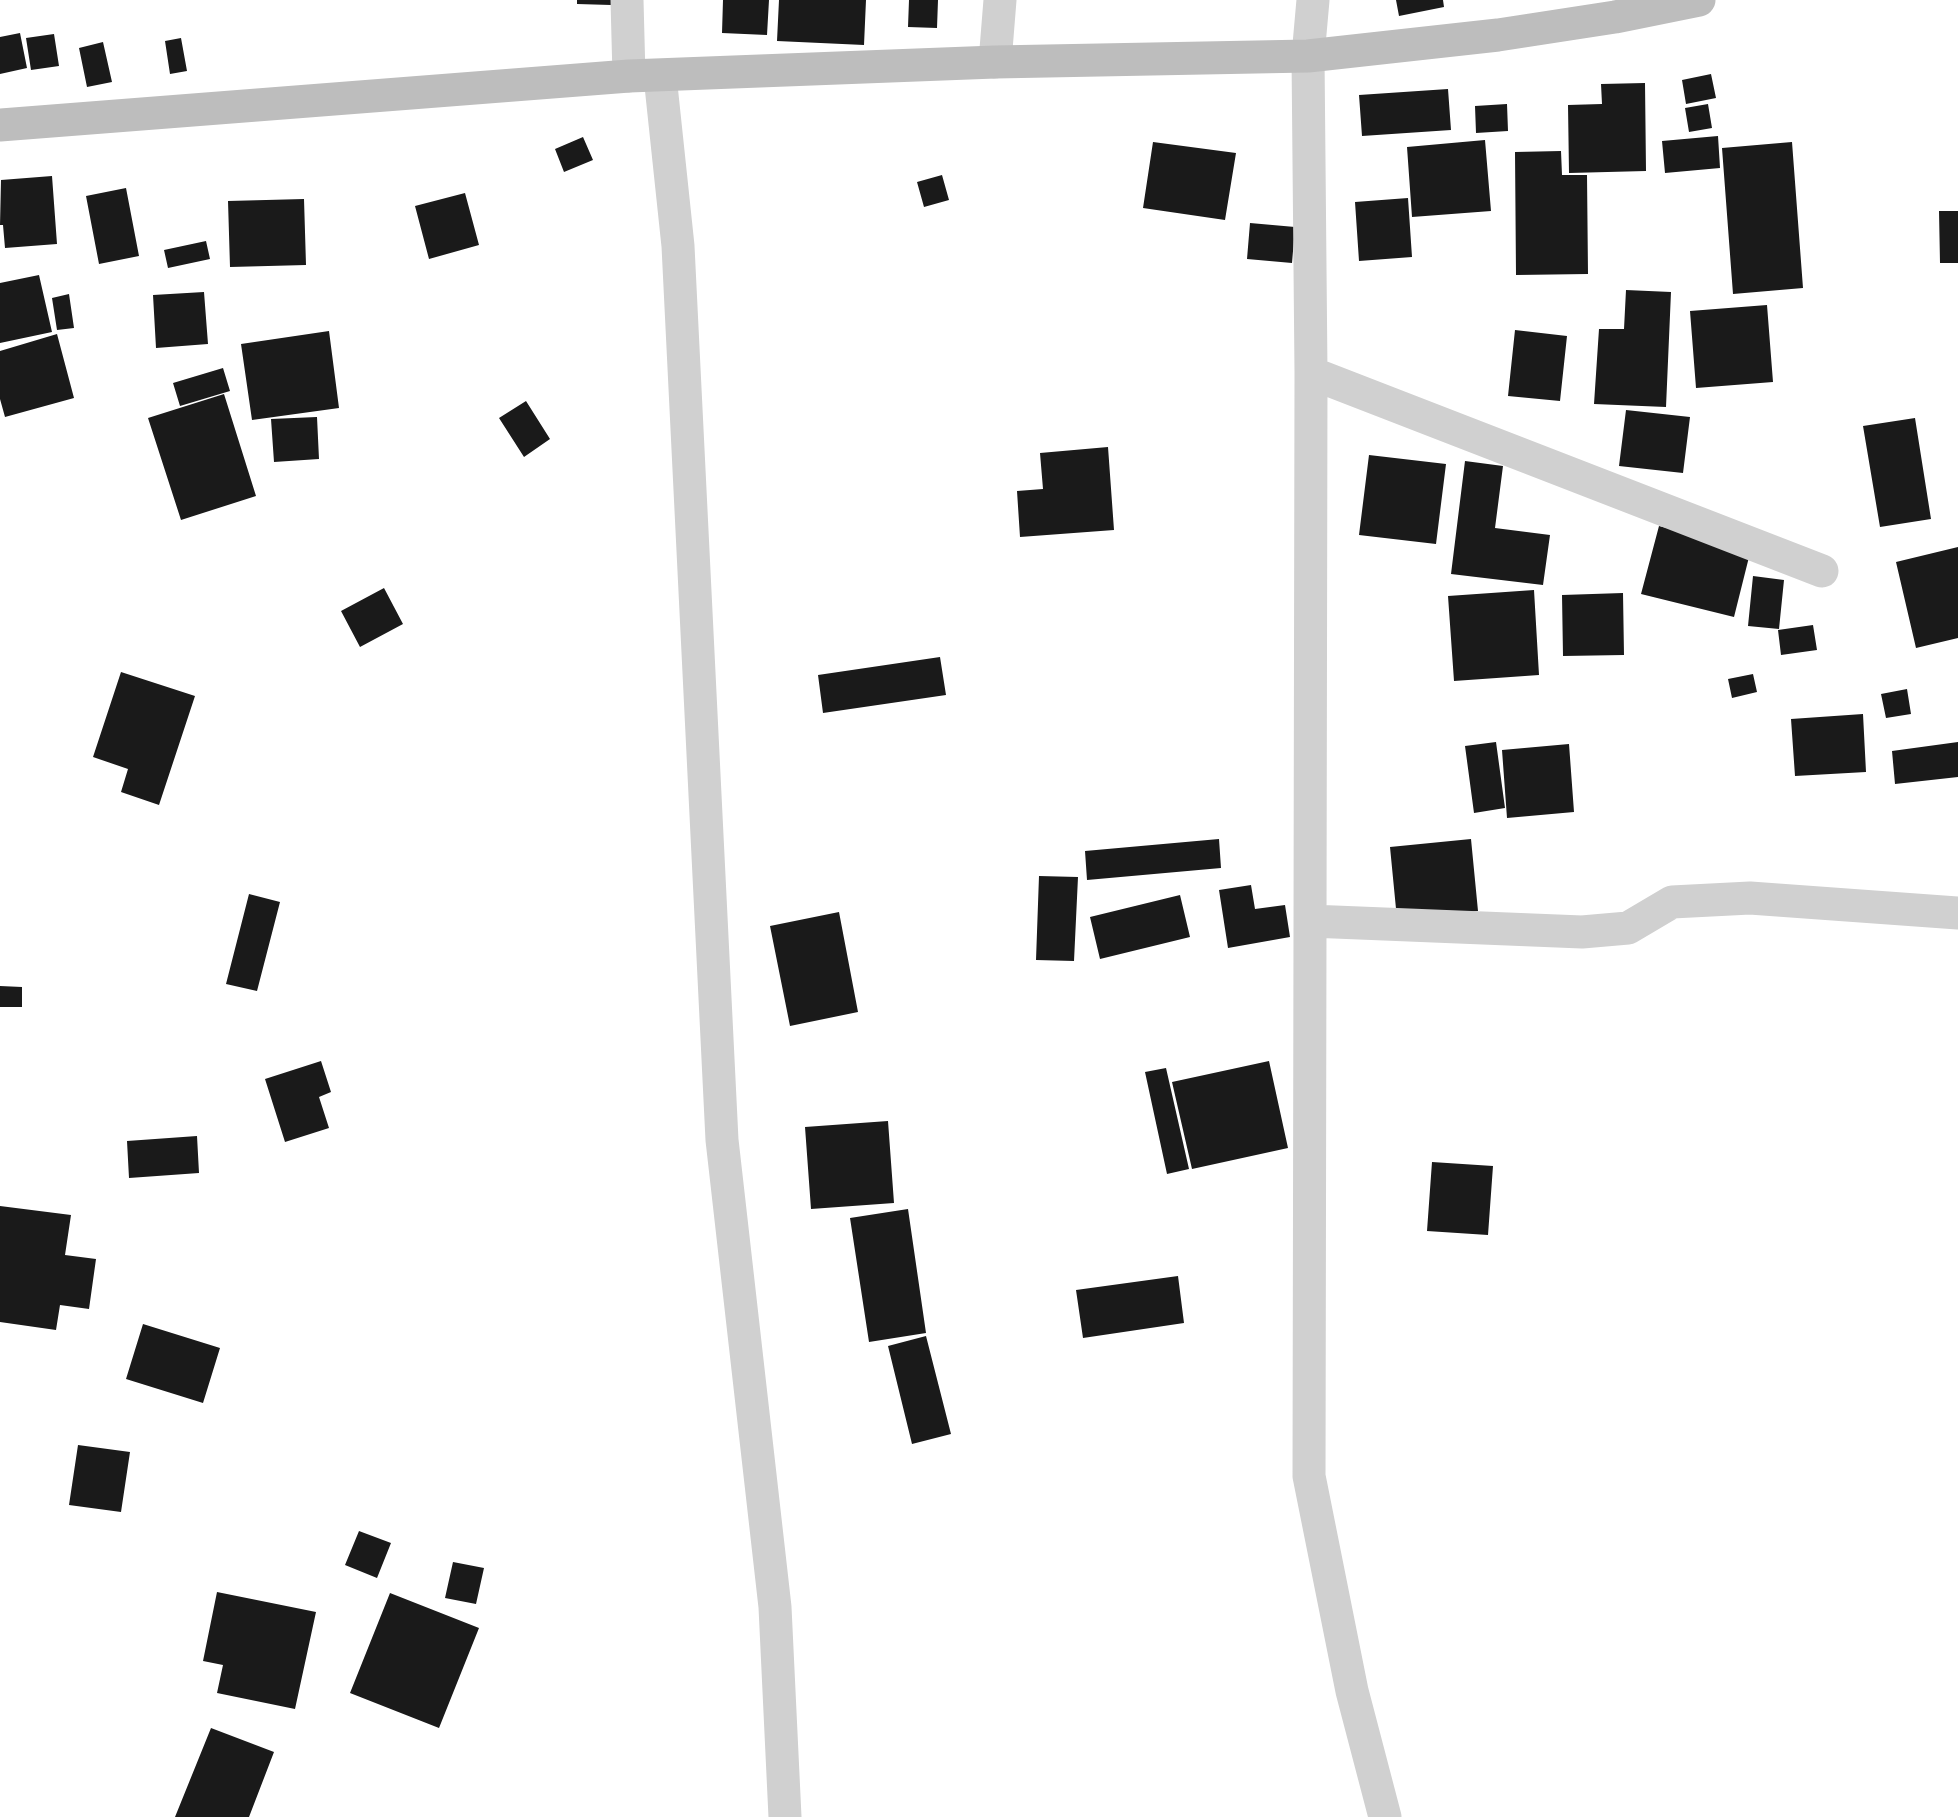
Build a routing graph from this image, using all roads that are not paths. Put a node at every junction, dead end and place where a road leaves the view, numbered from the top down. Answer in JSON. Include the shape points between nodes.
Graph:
{"nodes":[{"id":1,"x":627,"y":0,"type":"edge"},
{"id":2,"x":1000,"y":0,"type":"edge"},
{"id":3,"x":1313,"y":0,"type":"edge"},
{"id":4,"x":1699,"y":0,"type":"edge"},
{"id":5,"x":1308,"y":56,"type":"junction"},
{"id":6,"x":995,"y":62,"type":"junction"},
{"id":7,"x":645,"y":76,"type":"junction"},
{"id":8,"x":0,"y":125,"type":"edge"},
{"id":9,"x":1311,"y":373,"type":"junction"},
{"id":10,"x":1822,"y":571,"type":"dead end"},
{"id":11,"x":1958,"y":913,"type":"edge"},
{"id":12,"x":1310,"y":921,"type":"junction"},
{"id":13,"x":785,"y":1817,"type":"edge"},
{"id":14,"x":1385,"y":1817,"type":"edge"}],
"edges":[{"from":1,"to":7,"type":"street"},
{"from":2,"to":6,"type":"street"},
{"from":3,"to":5,"type":"street"},
{"from":4,"to":5,"type":"street","via":[[1615,18]]},
{"from":5,"to":6,"type":"street"},
{"from":5,"to":9,"type":"street"},
{"from":6,"to":7,"type":"street"},
{"from":7,"to":8,"type":"street"},
{"from":7,"to":13,"type":"street","via":[[678,246],[722,1140],[775,1607]]},
{"from":9,"to":10,"type":"street"},
{"from":9,"to":12,"type":"street"},
{"from":11,"to":12,"type":"street","via":[[1750,898],[1672,902],[1628,928],[1582,932]]},
{"from":12,"to":14,"type":"street","via":[[1309,1476],[1352,1691]]}]}
